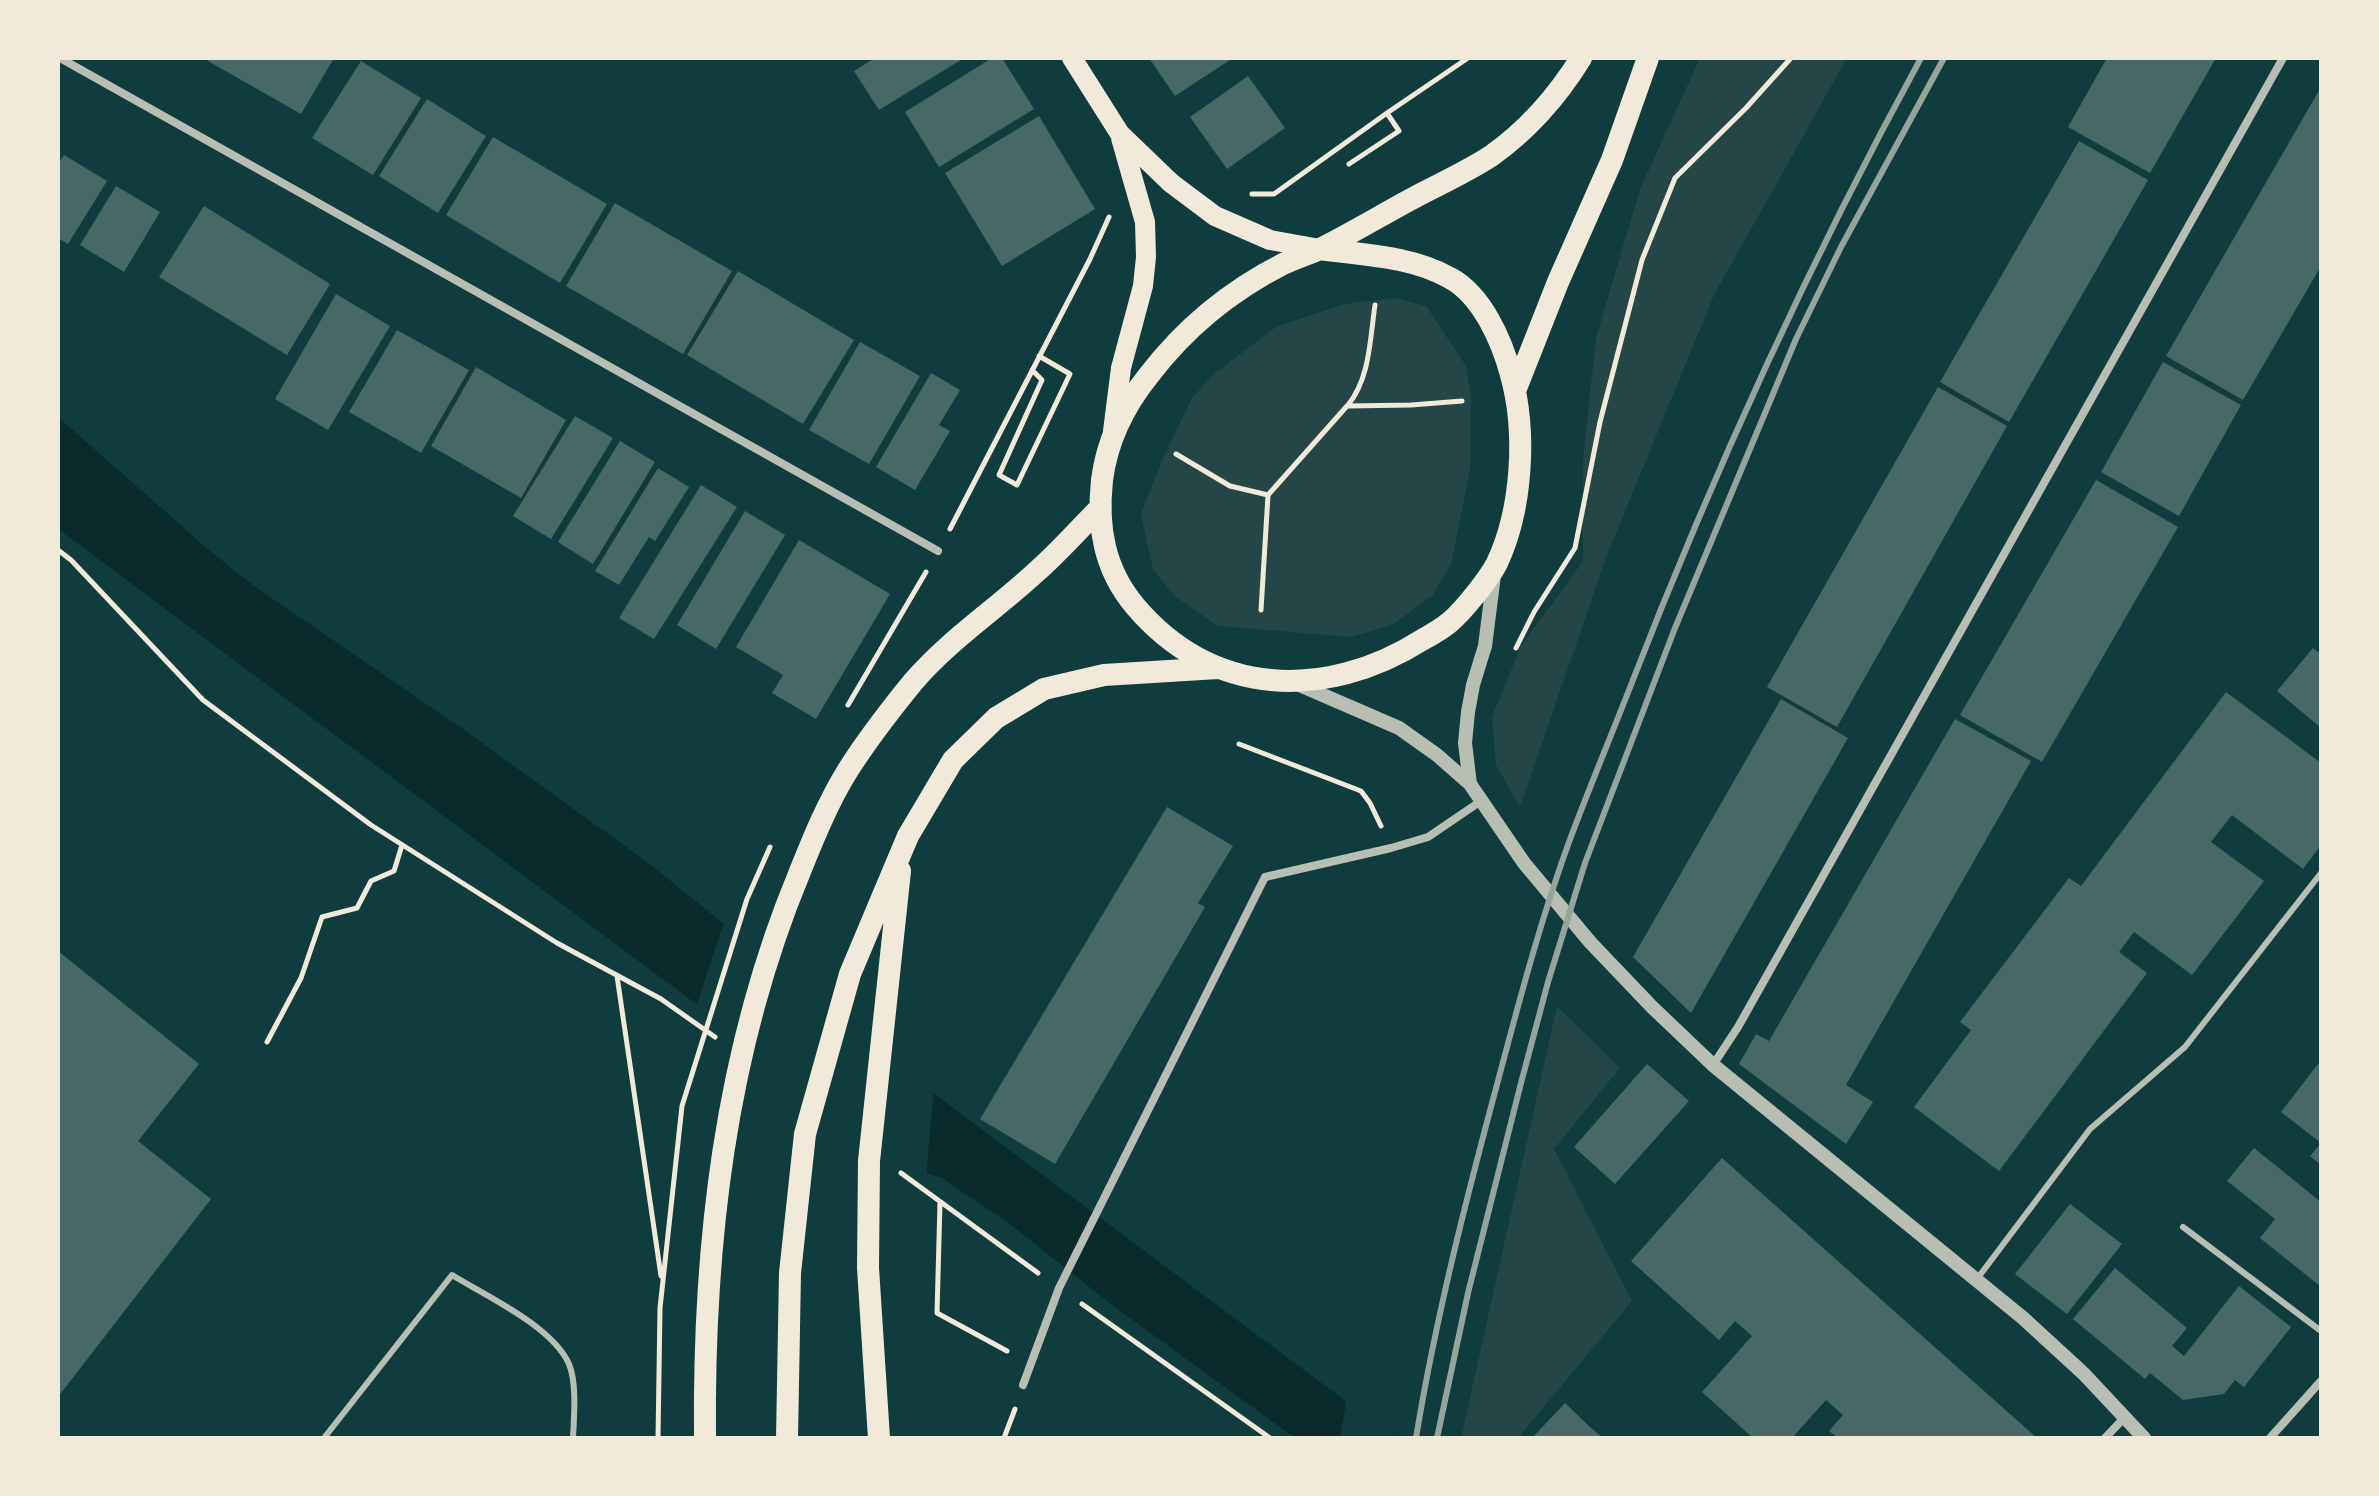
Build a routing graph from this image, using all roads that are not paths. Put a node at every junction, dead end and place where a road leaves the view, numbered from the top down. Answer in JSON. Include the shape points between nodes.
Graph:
{"nodes":[{"id":1,"x":60,"y":58,"type":"edge"},
{"id":2,"x":1072,"y":58,"type":"edge"},
{"id":3,"x":1581,"y":58,"type":"edge"},
{"id":4,"x":1648,"y":58,"type":"edge"},
{"id":5,"x":2283,"y":58,"type":"edge"},
{"id":6,"x":1120,"y":134,"type":"junction"},
{"id":7,"x":1320,"y":249,"type":"junction"},
{"id":8,"x":1515,"y":391,"type":"junction"},
{"id":9,"x":1112,"y":432,"type":"junction"},
{"id":10,"x":1099,"y":509,"type":"junction"},
{"id":11,"x":938,"y":551,"type":"road end"},
{"id":12,"x":1495,"y":567,"type":"junction"},
{"id":13,"x":1219,"y":668,"type":"junction"},
{"id":14,"x":1295,"y":683,"type":"junction"},
{"id":15,"x":1470,"y":784,"type":"junction"},
{"id":16,"x":1481,"y":801,"type":"junction"},
{"id":17,"x":902,"y":850,"type":"junction"},
{"id":18,"x":2321,"y":873,"type":"edge"},
{"id":19,"x":1713,"y":1065,"type":"junction"},
{"id":20,"x":2183,"y":1227,"type":"dead end"},
{"id":21,"x":1977,"y":1279,"type":"junction"},
{"id":22,"x":2321,"y":1331,"type":"edge"},
{"id":23,"x":2321,"y":1381,"type":"edge"},
{"id":24,"x":1023,"y":1385,"type":"dead end"},
{"id":25,"x":2125,"y":1417,"type":"junction"},
{"id":26,"x":324,"y":1438,"type":"edge"},
{"id":27,"x":573,"y":1438,"type":"edge"},
{"id":28,"x":705,"y":1438,"type":"edge"},
{"id":29,"x":787,"y":1438,"type":"edge"},
{"id":30,"x":879,"y":1438,"type":"edge"},
{"id":31,"x":2105,"y":1438,"type":"edge"},
{"id":32,"x":2144,"y":1438,"type":"edge"},
{"id":33,"x":2270,"y":1438,"type":"edge"}],
"edges":[{"from":1,"to":11,"type":"street"},
{"from":2,"to":6,"type":"main road"},
{"from":3,"to":7,"type":"highway","via":[[1554,99],[1489,157]]},
{"from":4,"to":8,"type":"highway","via":[[1612,160]]},
{"from":5,"to":19,"type":"street"},
{"from":6,"to":7,"type":"main road","via":[[1215,216],[1270,240]]},
{"from":6,"to":9,"type":"main road","via":[[1145,222],[1146,257]]},
{"from":7,"to":8,"type":"highway","via":[[1396,259],[1453,279],[1481,308],[1504,350]]},
{"from":7,"to":9,"type":"highway","via":[[1262,276],[1197,320],[1141,384]]},
{"from":8,"to":12,"type":"highway","via":[[1520,439],[1514,516]]},
{"from":9,"to":10,"type":"highway"},
{"from":10,"to":13,"type":"highway","via":[[1105,553],[1133,603],[1179,646]]},
{"from":10,"to":28,"type":"highway","via":[[914,681],[848,770],[813,841],[778,926],[737,1070],[714,1214]]},
{"from":12,"to":14,"type":"highway","via":[[1451,621],[1392,659],[1362,671]]},
{"from":12,"to":15,"type":"street","via":[[1485,646],[1468,712]]},
{"from":13,"to":14,"type":"highway"},
{"from":13,"to":17,"type":"highway","via":[[1104,675],[1044,689],[996,718],[953,760]]},
{"from":14,"to":15,"type":"street","via":[[1399,728]]},
{"from":15,"to":16,"type":"street"},
{"from":16,"to":19,"type":"street","via":[[1590,942]]},
{"from":16,"to":24,"type":"street","via":[[1428,837],[1265,877],[1059,1288]]},
{"from":17,"to":29,"type":"highway","via":[[850,974],[805,1134],[790,1273]]},
{"from":17,"to":30,"type":"highway","via":[[868,1268]]},
{"from":18,"to":21,"type":"lane","via":[[2185,1047],[2090,1129]]},
{"from":19,"to":21,"type":"street"},
{"from":20,"to":22,"type":"lane"},
{"from":21,"to":25,"type":"street"},
{"from":23,"to":33,"type":"street"},
{"from":25,"to":31,"type":"street"},
{"from":25,"to":32,"type":"street"},
{"from":26,"to":27,"type":"lane","via":[[452,1275],[551,1340],[569,1365]]}]}
